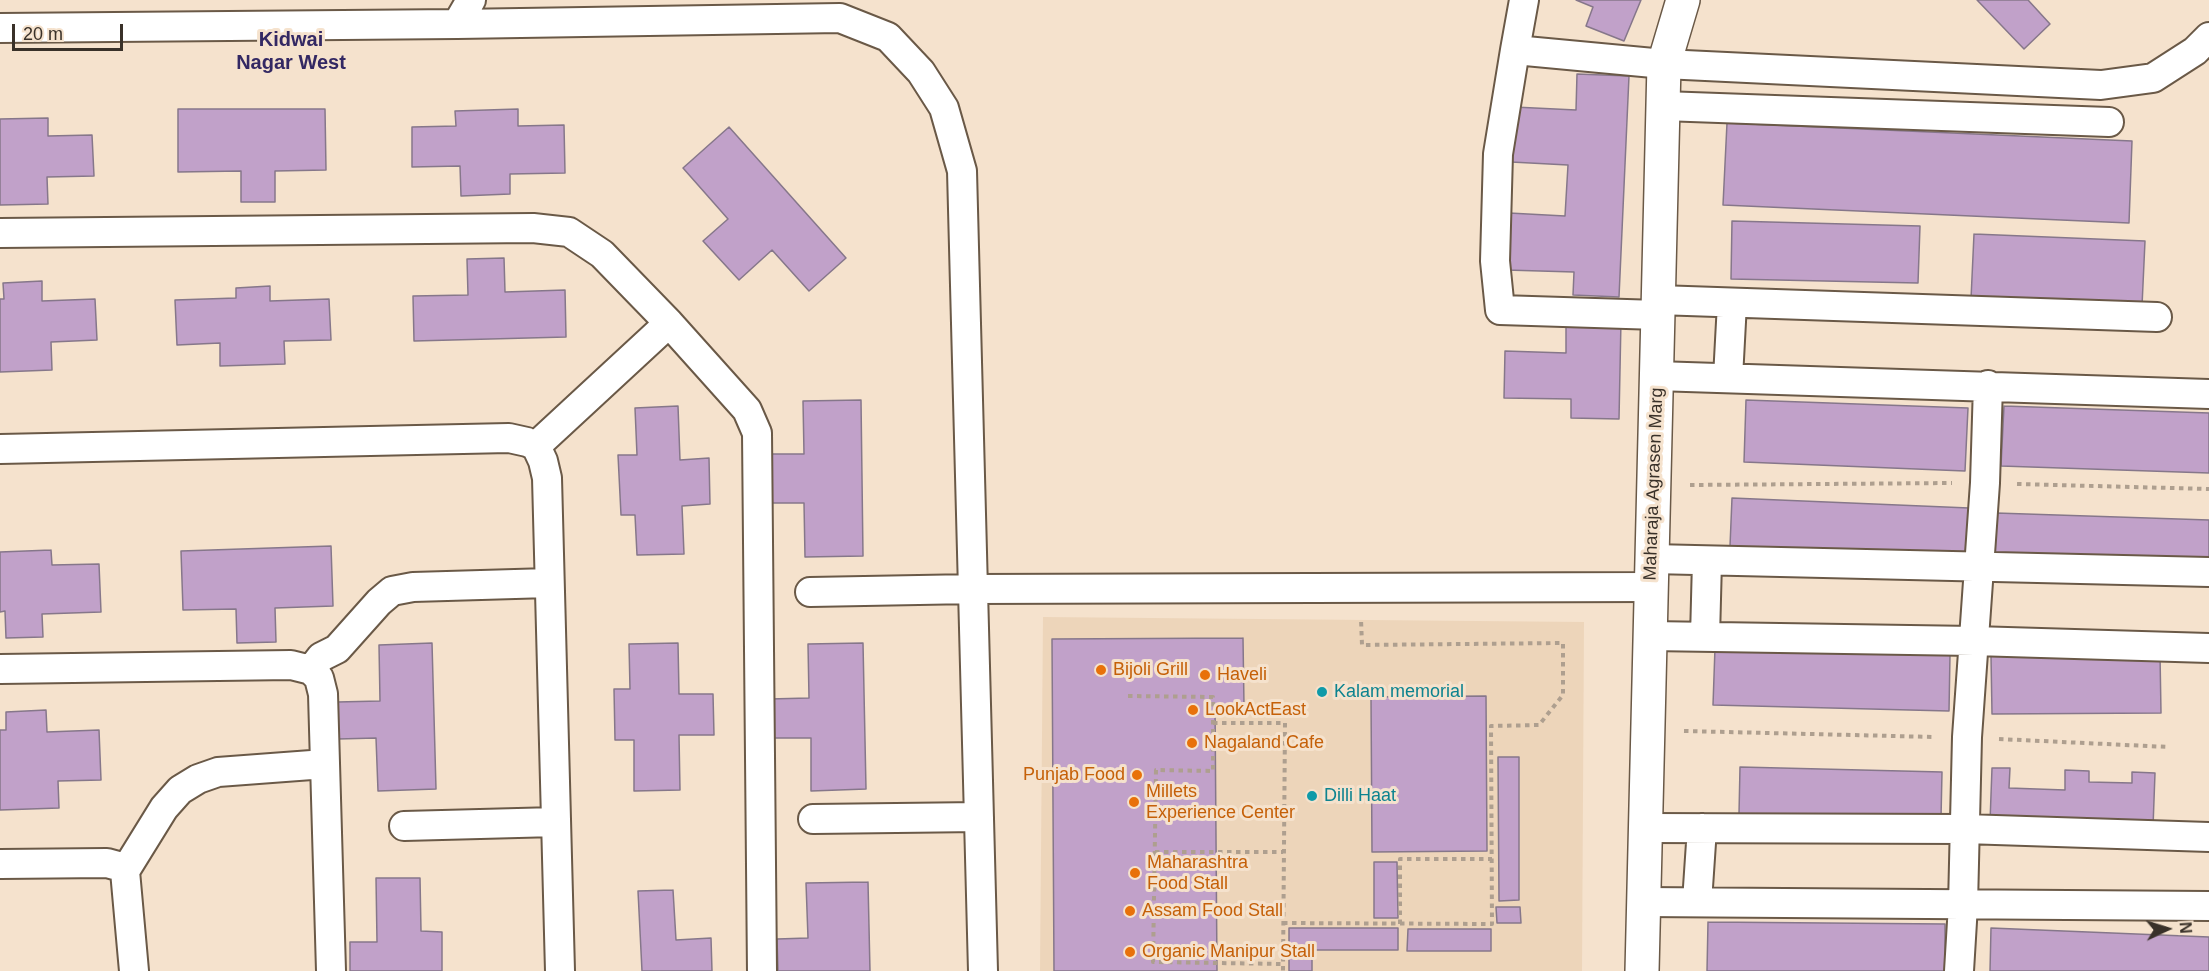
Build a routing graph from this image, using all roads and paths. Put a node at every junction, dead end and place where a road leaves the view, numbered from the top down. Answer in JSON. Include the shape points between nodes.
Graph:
{"nodes":[{"id":1,"x":471,"y":0,"type":"edge"},
{"id":2,"x":1524,"y":0,"type":"edge"},
{"id":3,"x":1683,"y":0,"type":"edge"},
{"id":4,"x":457,"y":24,"type":"junction"},
{"id":5,"x":0,"y":28,"type":"edge"},
{"id":6,"x":2209,"y":37,"type":"edge"},
{"id":7,"x":1515,"y":50,"type":"junction"},
{"id":8,"x":1664,"y":64,"type":"junction"},
{"id":9,"x":1663,"y":106,"type":"junction"},
{"id":10,"x":2109,"y":122,"type":"dead end"},
{"id":11,"x":0,"y":233,"type":"edge"},
{"id":12,"x":1732,"y":303,"type":"junction"},
{"id":13,"x":1658,"y":308,"type":"junction"},
{"id":14,"x":2157,"y":317,"type":"dead end"},
{"id":15,"x":669,"y":323,"type":"junction"},
{"id":16,"x":1656,"y":376,"type":"junction"},
{"id":17,"x":1728,"y":378,"type":"junction"},
{"id":18,"x":1988,"y":385,"type":"junction"},
{"id":19,"x":2209,"y":394,"type":"edge"},
{"id":20,"x":536,"y":446,"type":"junction"},
{"id":21,"x":0,"y":449,"type":"edge"},
{"id":22,"x":1985,"y":483,"type":"junction"},
{"id":23,"x":1680,"y":485,"type":"dead end"},
{"id":24,"x":2209,"y":489,"type":"edge"},
{"id":25,"x":1707,"y":561,"type":"junction"},
{"id":26,"x":1978,"y":567,"type":"junction"},
{"id":27,"x":2209,"y":572,"type":"edge"},
{"id":28,"x":1652,"y":573,"type":"junction"},
{"id":29,"x":549,"y":583,"type":"junction"},
{"id":30,"x":1362,"y":588,"type":"junction"},
{"id":31,"x":973,"y":589,"type":"junction"},
{"id":32,"x":810,"y":592,"type":"dead end"},
{"id":33,"x":1650,"y":636,"type":"junction"},
{"id":34,"x":1705,"y":637,"type":"junction"},
{"id":35,"x":1974,"y":641,"type":"junction"},
{"id":36,"x":2209,"y":648,"type":"edge"},
{"id":37,"x":0,"y":669,"type":"edge"},
{"id":38,"x":311,"y":670,"type":"junction"},
{"id":39,"x":1128,"y":696,"type":"dead end"},
{"id":40,"x":1213,"y":723,"type":"junction"},
{"id":41,"x":1679,"y":731,"type":"dead end"},
{"id":42,"x":1967,"y":737,"type":"junction"},
{"id":43,"x":2169,"y":747,"type":"dead end"},
{"id":44,"x":325,"y":764,"type":"junction"},
{"id":45,"x":978,"y":817,"type":"junction"},
{"id":46,"x":813,"y":819,"type":"dead end"},
{"id":47,"x":556,"y":822,"type":"junction"},
{"id":48,"x":404,"y":826,"type":"dead end"},
{"id":49,"x":1646,"y":828,"type":"junction"},
{"id":50,"x":1702,"y":828,"type":"junction"},
{"id":51,"x":1965,"y":829,"type":"junction"},
{"id":52,"x":2209,"y":837,"type":"edge"},
{"id":53,"x":1155,"y":852,"type":"junction"},
{"id":54,"x":1283,"y":852,"type":"junction"},
{"id":55,"x":1492,"y":859,"type":"junction"},
{"id":56,"x":0,"y":864,"type":"edge"},
{"id":57,"x":125,"y":871,"type":"junction"},
{"id":58,"x":1643,"y":902,"type":"junction"},
{"id":59,"x":1697,"y":902,"type":"junction"},
{"id":60,"x":1963,"y":905,"type":"junction"},
{"id":61,"x":2209,"y":906,"type":"edge"},
{"id":62,"x":1283,"y":924,"type":"junction"},
{"id":63,"x":1400,"y":924,"type":"junction"},
{"id":64,"x":1283,"y":964,"type":"junction"},
{"id":65,"x":134,"y":971,"type":"edge"},
{"id":66,"x":331,"y":971,"type":"edge"},
{"id":67,"x":560,"y":971,"type":"edge"},
{"id":68,"x":762,"y":971,"type":"edge"},
{"id":69,"x":982,"y":971,"type":"edge"},
{"id":70,"x":1283,"y":971,"type":"edge"},
{"id":71,"x":1642,"y":971,"type":"edge"},
{"id":72,"x":1959,"y":971,"type":"edge"}],
"edges":[{"from":1,"to":4,"type":"street"},
{"from":2,"to":7,"type":"street"},
{"from":3,"to":8,"type":"street","name":"Maharaja Agrasen Marg"},
{"from":4,"to":5,"type":"street"},
{"from":4,"to":31,"type":"street","via":[[840,18],[888,37],[921,72],[944,108],[962,171]]},
{"from":6,"to":8,"type":"street","via":[[2195,51],[2153,78],[2101,85]]},
{"from":7,"to":8,"type":"street"},
{"from":7,"to":13,"type":"street","via":[[1498,154],[1495,261],[1500,310]]},
{"from":8,"to":9,"type":"street","name":"Maharaja Agrasen Marg"},
{"from":9,"to":10,"type":"street"},
{"from":9,"to":13,"type":"street","name":"Maharaja Agrasen Marg"},
{"from":11,"to":15,"type":"street","via":[[533,228],[569,232],[602,254]]},
{"from":12,"to":13,"type":"street"},
{"from":12,"to":14,"type":"street"},
{"from":12,"to":17,"type":"street"},
{"from":13,"to":16,"type":"street","name":"Maharaja Agrasen Marg"},
{"from":15,"to":20,"type":"street"},
{"from":15,"to":68,"type":"street","via":[[747,410],[757,433]]},
{"from":16,"to":17,"type":"street"},
{"from":16,"to":28,"type":"street","name":"Maharaja Agrasen Marg"},
{"from":17,"to":18,"type":"street"},
{"from":18,"to":19,"type":"street"},
{"from":18,"to":22,"type":"street"},
{"from":20,"to":21,"type":"street","via":[[509,438]]},
{"from":20,"to":29,"type":"street","via":[[547,478]]},
{"from":22,"to":23,"type":"path"},
{"from":22,"to":24,"type":"path"},
{"from":22,"to":26,"type":"street"},
{"from":25,"to":26,"type":"street"},
{"from":25,"to":28,"type":"street"},
{"from":25,"to":34,"type":"street"},
{"from":26,"to":27,"type":"street"},
{"from":26,"to":35,"type":"street"},
{"from":28,"to":30,"type":"street"},
{"from":28,"to":33,"type":"street","name":"Maharaja Agrasen Marg"},
{"from":29,"to":38,"type":"street","via":[[392,591],[338,649],[321,657]]},
{"from":29,"to":47,"type":"street"},
{"from":30,"to":31,"type":"street"},
{"from":30,"to":55,"type":"path","via":[[1362,645],[1563,643],[1563,695],[1539,725],[1491,726]]},
{"from":31,"to":32,"type":"street"},
{"from":31,"to":45,"type":"street"},
{"from":33,"to":34,"type":"street"},
{"from":33,"to":49,"type":"street","name":"Maharaja Agrasen Marg"},
{"from":34,"to":35,"type":"street"},
{"from":35,"to":36,"type":"street"},
{"from":35,"to":42,"type":"street"},
{"from":37,"to":38,"type":"street","via":[[291,665]]},
{"from":38,"to":44,"type":"street","via":[[319,678],[323,694]]},
{"from":39,"to":40,"type":"path","via":[[1213,698]]},
{"from":40,"to":53,"type":"path","via":[[1213,771],[1156,770]]},
{"from":40,"to":54,"type":"path","via":[[1285,723]]},
{"from":41,"to":42,"type":"path"},
{"from":42,"to":43,"type":"path"},
{"from":42,"to":51,"type":"street"},
{"from":44,"to":57,"type":"street","via":[[218,772],[198,779],[180,790],[164,808]]},
{"from":44,"to":66,"type":"street"},
{"from":45,"to":46,"type":"street"},
{"from":45,"to":69,"type":"street"},
{"from":47,"to":48,"type":"street"},
{"from":47,"to":67,"type":"street"},
{"from":49,"to":50,"type":"street"},
{"from":49,"to":58,"type":"street","name":"Maharaja Agrasen Marg"},
{"from":50,"to":51,"type":"street"},
{"from":50,"to":59,"type":"street"},
{"from":51,"to":52,"type":"street"},
{"from":51,"to":60,"type":"street"},
{"from":53,"to":54,"type":"path"},
{"from":53,"to":64,"type":"path","via":[[1153,963]]},
{"from":54,"to":62,"type":"path"},
{"from":55,"to":63,"type":"path","via":[[1400,859]]},
{"from":55,"to":63,"type":"path","via":[[1492,924]]},
{"from":56,"to":57,"type":"street","via":[[107,863]]},
{"from":57,"to":65,"type":"street"},
{"from":58,"to":59,"type":"street"},
{"from":58,"to":71,"type":"street","name":"Maharaja Agrasen Marg"},
{"from":59,"to":60,"type":"street"},
{"from":60,"to":61,"type":"street"},
{"from":60,"to":72,"type":"street"},
{"from":62,"to":63,"type":"path"},
{"from":62,"to":64,"type":"path"},
{"from":64,"to":70,"type":"path"}]}
